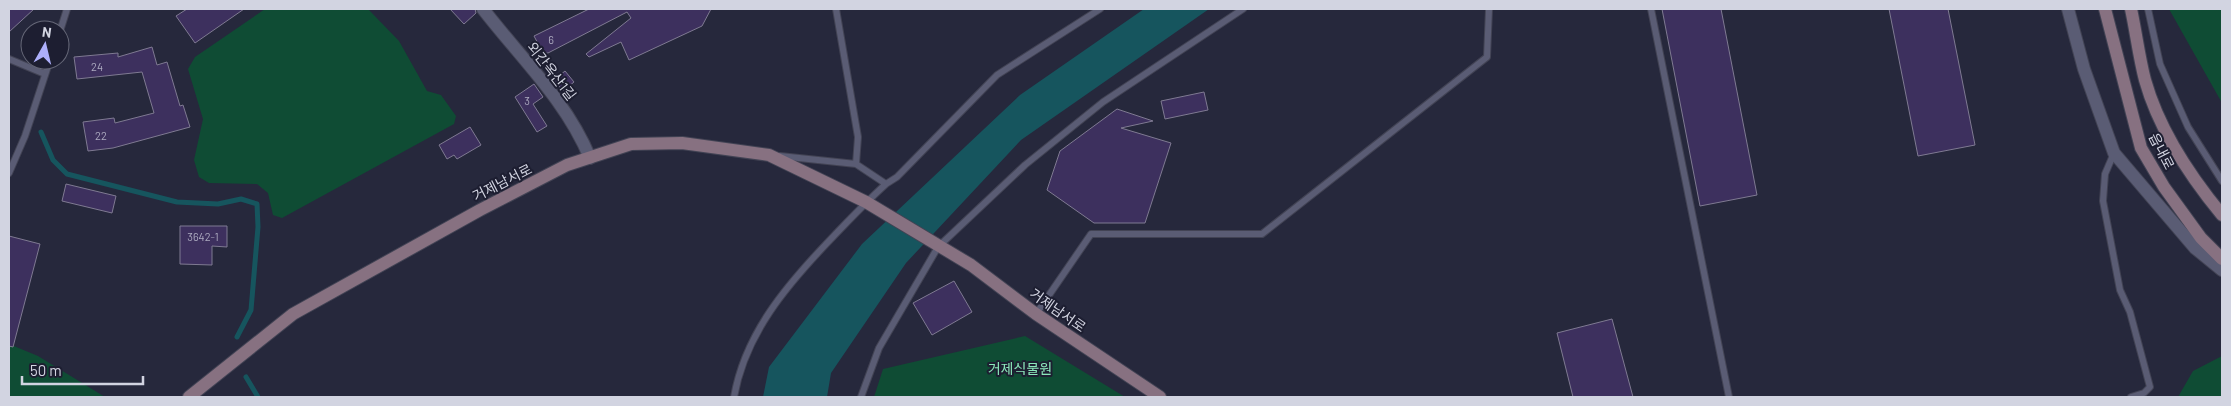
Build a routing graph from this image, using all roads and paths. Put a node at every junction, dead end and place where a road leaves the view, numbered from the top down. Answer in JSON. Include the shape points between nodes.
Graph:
{"nodes":[{"id":1,"x":482,"y":9,"type":"edge"},
{"id":2,"x":836,"y":9,"type":"edge"},
{"id":3,"x":1100,"y":9,"type":"edge"},
{"id":4,"x":1243,"y":9,"type":"edge"},
{"id":5,"x":1489,"y":9,"type":"edge"},
{"id":6,"x":1652,"y":9,"type":"edge"},
{"id":7,"x":2068,"y":9,"type":"edge"},
{"id":8,"x":2105,"y":9,"type":"edge"},
{"id":9,"x":2131,"y":9,"type":"edge"},
{"id":10,"x":2148,"y":9,"type":"edge"},
{"id":11,"x":9,"y":59,"type":"edge"},
{"id":12,"x":46,"y":70,"type":"edge"},
{"id":13,"x":45,"y":74,"type":"junction"},
{"id":14,"x":2114,"y":154,"type":"junction"},
{"id":15,"x":769,"y":155,"type":"junction"},
{"id":16,"x":590,"y":158,"type":"junction"},
{"id":17,"x":856,"y":164,"type":"junction"},
{"id":18,"x":9,"y":174,"type":"edge"},
{"id":19,"x":2222,"y":181,"type":"edge"},
{"id":20,"x":886,"y":184,"type":"junction"},
{"id":21,"x":866,"y":202,"type":"junction"},
{"id":22,"x":2222,"y":215,"type":"edge"},
{"id":23,"x":938,"y":247,"type":"junction"},
{"id":24,"x":2222,"y":258,"type":"edge"},
{"id":25,"x":2222,"y":270,"type":"edge"},
{"id":26,"x":1036,"y":314,"type":"junction"},
{"id":27,"x":188,"y":397,"type":"edge"},
{"id":28,"x":734,"y":397,"type":"edge"},
{"id":29,"x":861,"y":397,"type":"edge"},
{"id":30,"x":1160,"y":397,"type":"edge"},
{"id":31,"x":1729,"y":397,"type":"edge"},
{"id":32,"x":2131,"y":397,"type":"edge"}],
"edges":[{"from":1,"to":16,"type":"street","name":"외간옥산1길","via":[[568,115]]},
{"from":2,"to":17,"type":"lane","via":[[858,137]]},
{"from":3,"to":20,"type":"lane","via":[[997,75],[897,177]]},
{"from":4,"to":23,"type":"lane","via":[[1104,102],[1025,165]]},
{"from":5,"to":26,"type":"lane","via":[[1487,57],[1262,234],[1091,234]]},
{"from":6,"to":31,"type":"lane"},
{"from":7,"to":14,"type":"street","via":[[2084,70]]},
{"from":8,"to":24,"type":"main road","name":"읍내로","via":[[2141,148],[2201,238]]},
{"from":9,"to":22,"type":"main road","name":"읍내로","via":[[2145,80],[2161,121],[2181,160]]},
{"from":10,"to":19,"type":"lane","via":[[2160,64],[2188,127]]},
{"from":11,"to":13,"type":"lane"},
{"from":12,"to":13,"type":"lane"},
{"from":13,"to":18,"type":"lane"},
{"from":14,"to":25,"type":"street","via":[[2195,248]]},
{"from":14,"to":32,"type":"lane","via":[[2105,174],[2103,202],[2120,290],[2130,312],[2150,387],[2144,393]]},
{"from":15,"to":16,"type":"main road","name":"거제남서로","via":[[682,144],[631,144]]},
{"from":15,"to":17,"type":"lane"},
{"from":15,"to":21,"type":"main road","name":"거제남서로"},
{"from":16,"to":27,"type":"main road","name":"거제남서로","via":[[567,165],[470,215],[293,314]]},
{"from":17,"to":20,"type":"lane"},
{"from":20,"to":21,"type":"lane"},
{"from":21,"to":23,"type":"main road","name":"거제남서로"},
{"from":21,"to":28,"type":"lane","via":[[797,275],[766,316],[738,373]]},
{"from":23,"to":26,"type":"main road","name":"거제남서로","via":[[971,265]]},
{"from":23,"to":29,"type":"lane","via":[[879,348]]},
{"from":26,"to":30,"type":"main road","name":"거제남서로"}]}
